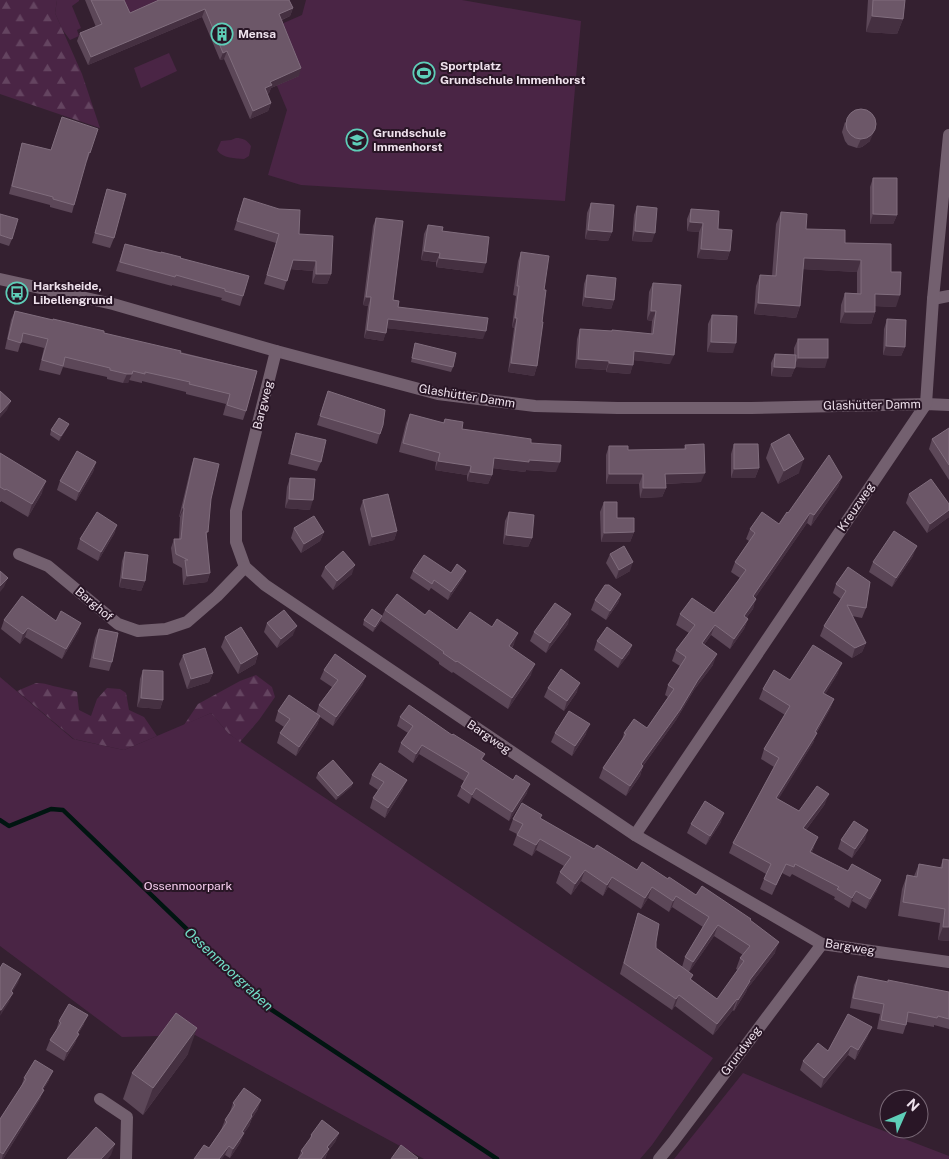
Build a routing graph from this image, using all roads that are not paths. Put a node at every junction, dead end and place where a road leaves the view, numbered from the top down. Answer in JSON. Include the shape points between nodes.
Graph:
{"nodes":[{"id":1,"x":949,"y":135,"type":"edge"},
{"id":2,"x":0,"y":279,"type":"edge"},
{"id":3,"x":949,"y":296,"type":"edge"},
{"id":4,"x":933,"y":299,"type":"junction"},
{"id":5,"x":276,"y":351,"type":"junction"},
{"id":6,"x":926,"y":404,"type":"junction"},
{"id":7,"x":949,"y":405,"type":"edge"},
{"id":8,"x":19,"y":554,"type":"dead end"},
{"id":9,"x":245,"y":567,"type":"junction"},
{"id":10,"x":635,"y":835,"type":"junction"},
{"id":11,"x":822,"y":944,"type":"junction"},
{"id":12,"x":949,"y":962,"type":"edge"},
{"id":13,"x":100,"y":1099,"type":"dead end"},
{"id":14,"x":126,"y":1159,"type":"edge"},
{"id":15,"x":659,"y":1159,"type":"edge"}],
"edges":[{"from":1,"to":4,"type":"street"},
{"from":2,"to":5,"type":"street","name":"Glashütter Damm","via":[[113,304]]},
{"from":3,"to":4,"type":"street"},
{"from":4,"to":6,"type":"street"},
{"from":5,"to":6,"type":"street","name":"Glashütter Damm","via":[[438,394],[535,406],[751,408]]},
{"from":5,"to":9,"type":"street","name":"Bargweg","via":[[236,511],[236,542]]},
{"from":6,"to":7,"type":"street","name":"Glashütter Damm"},
{"from":6,"to":10,"type":"street","name":"Kreuzweg"},
{"from":8,"to":9,"type":"street","name":"Barghof","via":[[48,566],[118,624],[138,631],[166,629],[186,622]]},
{"from":9,"to":10,"type":"street","name":"Bargweg","via":[[265,585]]},
{"from":10,"to":11,"type":"street","name":"Bargweg"},
{"from":11,"to":12,"type":"street","name":"Bargweg"},
{"from":11,"to":15,"type":"street","name":"Grundweg"},
{"from":13,"to":14,"type":"street","via":[[127,1117]]}]}
